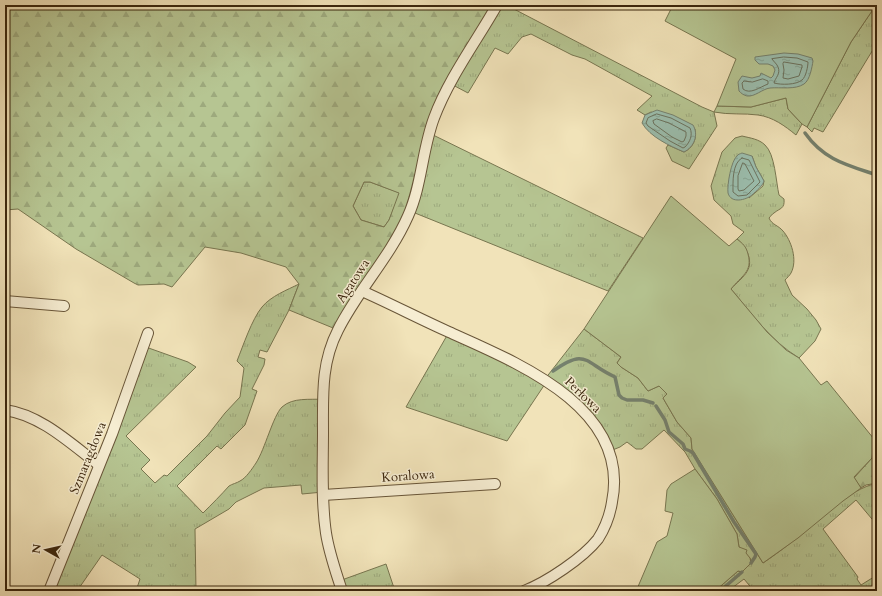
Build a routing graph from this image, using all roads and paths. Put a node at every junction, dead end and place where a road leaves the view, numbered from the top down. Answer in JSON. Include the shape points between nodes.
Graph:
{"nodes":[{"id":1,"x":497,"y":5,"type":"edge"},
{"id":2,"x":362,"y":291,"type":"junction"},
{"id":3,"x":5,"y":301,"type":"edge"},
{"id":4,"x":64,"y":306,"type":"dead end"},
{"id":5,"x":148,"y":333,"type":"dead end"},
{"id":6,"x":5,"y":410,"type":"edge"},
{"id":7,"x":99,"y":465,"type":"junction"},
{"id":8,"x":495,"y":484,"type":"dead end"},
{"id":9,"x":323,"y":495,"type":"junction"},
{"id":10,"x":49,"y":591,"type":"edge"},
{"id":11,"x":342,"y":591,"type":"edge"},
{"id":12,"x":524,"y":591,"type":"edge"}],
"edges":[{"from":1,"to":2,"type":"street","name":"Agatowa","via":[[438,108],[429,133],[417,191],[405,222]]},
{"from":2,"to":9,"type":"street","name":"Agatowa","via":[[330,346],[325,367]]},
{"from":2,"to":12,"type":"street","name":"Perłowa","via":[[536,374],[574,403],[604,438],[613,459],[615,486],[609,517],[599,537],[573,561]]},
{"from":3,"to":4,"type":"street"},
{"from":5,"to":7,"type":"street","name":"Szmaragdowa"},
{"from":6,"to":7,"type":"street","via":[[22,413],[41,422]]},
{"from":7,"to":10,"type":"street","name":"Szmaragdowa"},
{"from":8,"to":9,"type":"street","name":"Koralowa"},
{"from":9,"to":11,"type":"street","name":"Agatowa","via":[[328,545]]}]}
